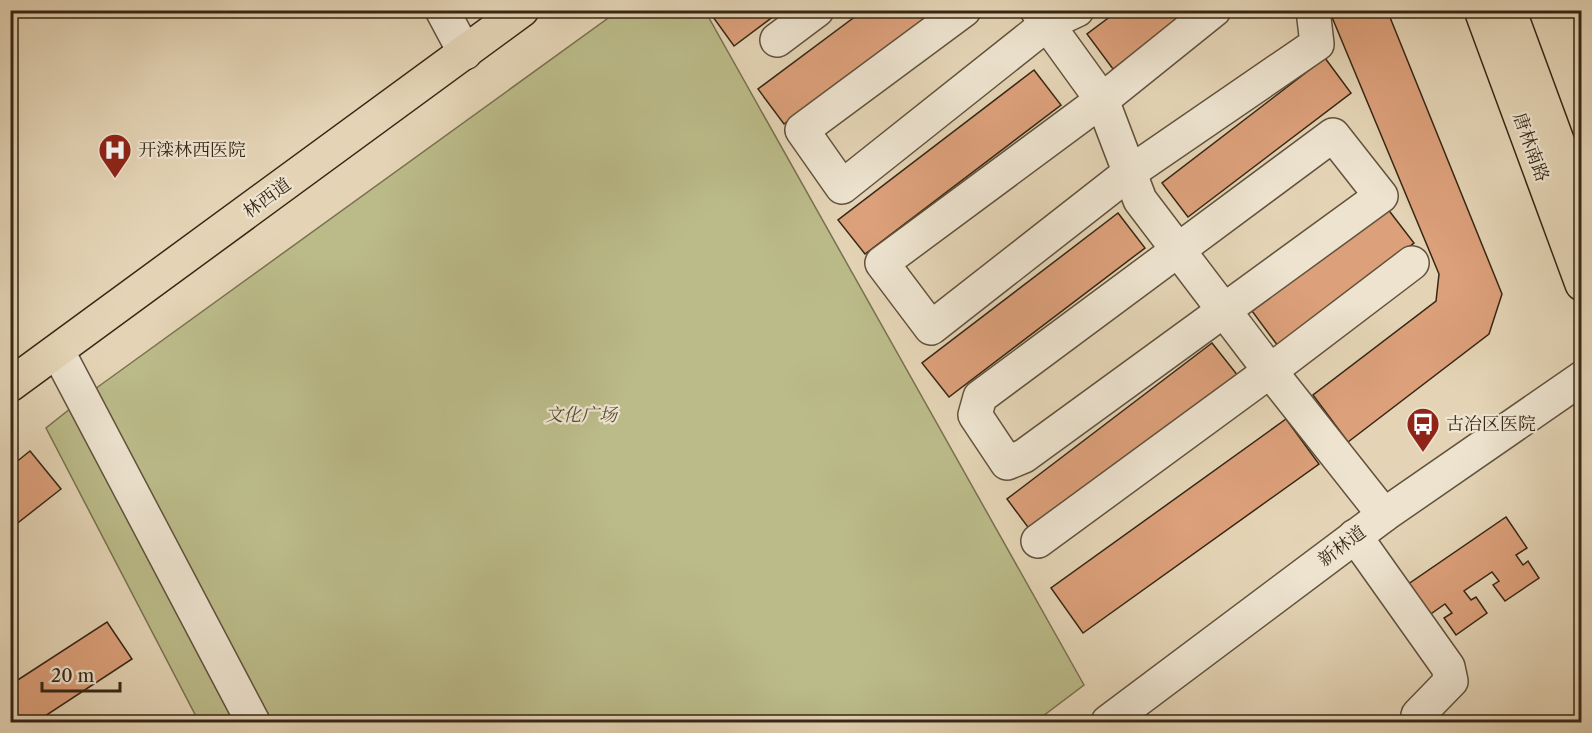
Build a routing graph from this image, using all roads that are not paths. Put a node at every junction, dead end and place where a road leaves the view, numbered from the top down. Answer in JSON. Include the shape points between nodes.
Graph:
{"nodes":[{"id":1,"x":441,"y":10,"type":"edge"},
{"id":2,"x":522,"y":10,"type":"edge"},
{"id":3,"x":817,"y":10,"type":"edge"},
{"id":4,"x":964,"y":10,"type":"edge"},
{"id":5,"x":1077,"y":10,"type":"edge"},
{"id":6,"x":1214,"y":10,"type":"edge"},
{"id":7,"x":1313,"y":10,"type":"edge"},
{"id":8,"x":1481,"y":10,"type":"edge"},
{"id":9,"x":1509,"y":10,"type":"edge"},
{"id":10,"x":1042,"y":17,"type":"edge"},
{"id":11,"x":777,"y":40,"type":"dead end"},
{"id":12,"x":465,"y":53,"type":"junction"},
{"id":13,"x":1102,"y":100,"type":"junction"},
{"id":14,"x":1129,"y":173,"type":"junction"},
{"id":15,"x":1581,"y":208,"type":"edge"},
{"id":16,"x":1178,"y":249,"type":"junction"},
{"id":17,"x":1412,"y":263,"type":"dead end"},
{"id":18,"x":1581,"y":284,"type":"edge"},
{"id":19,"x":1225,"y":310,"type":"junction"},
{"id":20,"x":58,"y":352,"type":"junction"},
{"id":21,"x":1270,"y":371,"type":"junction"},
{"id":22,"x":1581,"y":378,"type":"edge"},
{"id":23,"x":10,"y":385,"type":"edge"},
{"id":24,"x":1384,"y":515,"type":"junction"},
{"id":25,"x":1355,"y":536,"type":"junction"},
{"id":26,"x":1038,"y":541,"type":"dead end"},
{"id":27,"x":1415,"y":720,"type":"edge"},
{"id":28,"x":253,"y":723,"type":"edge"},
{"id":29,"x":1108,"y":723,"type":"edge"}],
"edges":[{"from":1,"to":12,"type":"street"},
{"from":2,"to":12,"type":"main road","name":"林西道"},
{"from":3,"to":11,"type":"street"},
{"from":4,"to":10,"type":"street","via":[[802,130],[842,187]]},
{"from":5,"to":10,"type":"street"},
{"from":6,"to":13,"type":"street"},
{"from":7,"to":14,"type":"street","via":[[1317,44]]},
{"from":8,"to":18,"type":"main road","name":"唐林南路"},
{"from":9,"to":15,"type":"main road","name":"唐林南路"},
{"from":10,"to":13,"type":"street"},
{"from":12,"to":20,"type":"main road","name":"林西道"},
{"from":13,"to":14,"type":"street"},
{"from":13,"to":14,"type":"street","via":[[882,263],[931,328]]},
{"from":14,"to":16,"type":"street","via":[[1140,200]]},
{"from":16,"to":19,"type":"street"},
{"from":16,"to":19,"type":"street","via":[[1333,135],[1381,196]]},
{"from":16,"to":19,"type":"street","via":[[980,397],[975,414],[1007,463],[1024,456]]},
{"from":17,"to":21,"type":"street"},
{"from":19,"to":21,"type":"street"},
{"from":20,"to":23,"type":"main road","name":"林西道"},
{"from":20,"to":28,"type":"street"},
{"from":21,"to":24,"type":"street"},
{"from":21,"to":26,"type":"street"},
{"from":22,"to":24,"type":"street","name":"新林道"},
{"from":24,"to":25,"type":"street","name":"新林道"},
{"from":25,"to":27,"type":"street","via":[[1448,667],[1451,681]]},
{"from":25,"to":29,"type":"street","name":"新林道"}]}
